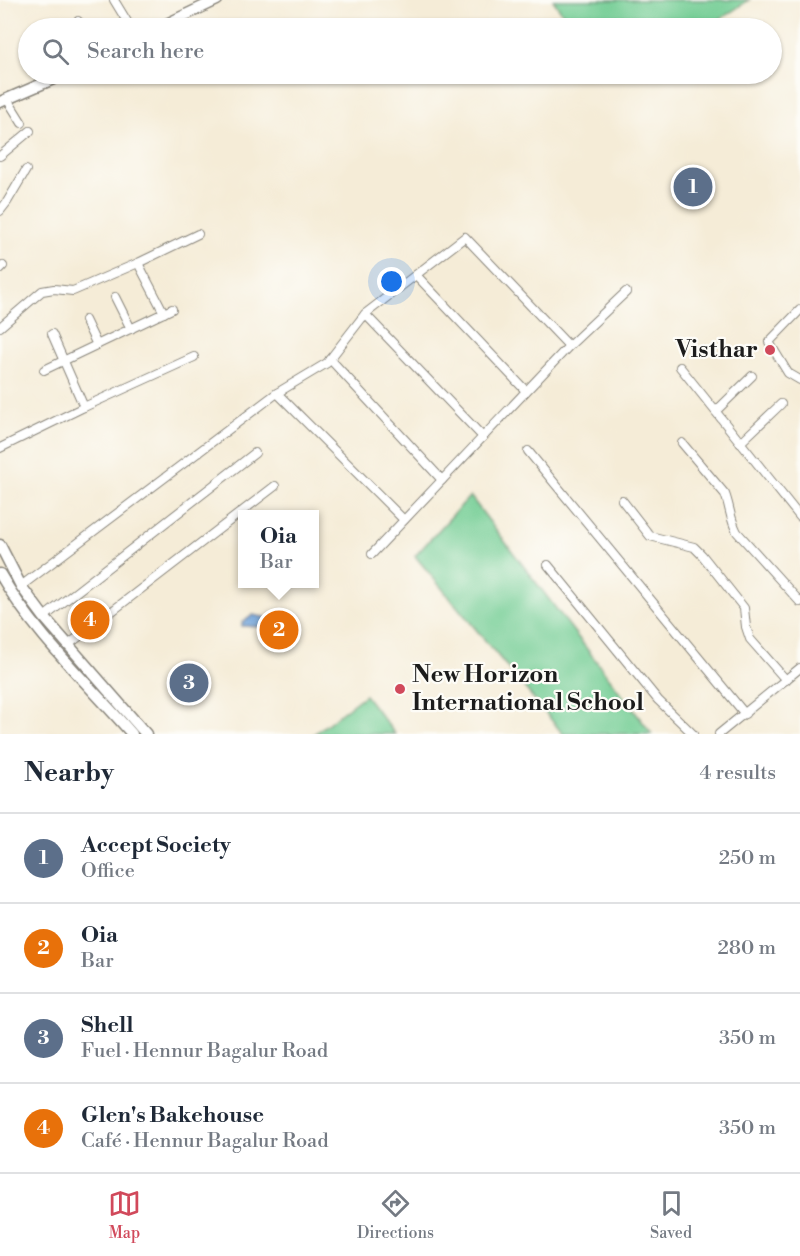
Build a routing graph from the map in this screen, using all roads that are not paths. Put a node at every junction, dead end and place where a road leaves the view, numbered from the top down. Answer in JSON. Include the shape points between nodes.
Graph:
{"nodes":[{"id":1,"x":114,"y":0,"type":"edge"},
{"id":2,"x":217,"y":0,"type":"edge"},
{"id":3,"x":126,"y":18,"type":"edge"},
{"id":4,"x":179,"y":18,"type":"edge"},
{"id":5,"x":42,"y":84,"type":"edge"},
{"id":6,"x":4,"y":100,"type":"edge"},
{"id":7,"x":22,"y":123,"type":"dead end"},
{"id":8,"x":30,"y":131,"type":"dead end"},
{"id":9,"x":0,"y":156,"type":"edge"},
{"id":10,"x":26,"y":170,"type":"dead end"},
{"id":11,"x":0,"y":211,"type":"edge"},
{"id":12,"x":198,"y":234,"type":"dead end"},
{"id":13,"x":138,"y":263,"type":"junction"},
{"id":14,"x":416,"y":275,"type":"junction"},
{"id":15,"x":626,"y":292,"type":"dead end"},
{"id":16,"x":115,"y":297,"type":"dead end"},
{"id":17,"x":800,"y":310,"type":"edge"},
{"id":18,"x":365,"y":314,"type":"junction"},
{"id":19,"x":85,"y":320,"type":"dead end"},
{"id":20,"x":0,"y":327,"type":"edge"},
{"id":21,"x":131,"y":329,"type":"junction"},
{"id":22,"x":52,"y":333,"type":"dead end"},
{"id":23,"x":97,"y":345,"type":"junction"},
{"id":24,"x":569,"y":346,"type":"junction"},
{"id":25,"x":194,"y":357,"type":"dead end"},
{"id":26,"x":330,"y":359,"type":"junction"},
{"id":27,"x":64,"y":361,"type":"junction"},
{"id":28,"x":680,"y":367,"type":"dead end"},
{"id":29,"x":44,"y":370,"type":"dead end"},
{"id":30,"x":752,"y":376,"type":"dead end"},
{"id":31,"x":800,"y":380,"type":"edge"},
{"id":32,"x":526,"y":391,"type":"junction"},
{"id":33,"x":277,"y":393,"type":"junction"},
{"id":34,"x":781,"y":404,"type":"dead end"},
{"id":35,"x":84,"y":407,"type":"junction"},
{"id":36,"x":716,"y":411,"type":"junction"},
{"id":37,"x":483,"y":437,"type":"junction"},
{"id":38,"x":682,"y":443,"type":"dead end"},
{"id":39,"x":740,"y":443,"type":"junction"},
{"id":40,"x":0,"y":448,"type":"edge"},
{"id":41,"x":528,"y":451,"type":"dead end"},
{"id":42,"x":255,"y":453,"type":"dead end"},
{"id":43,"x":442,"y":480,"type":"junction"},
{"id":44,"x":275,"y":486,"type":"dead end"},
{"id":45,"x":622,"y":500,"type":"dead end"},
{"id":46,"x":800,"y":501,"type":"edge"},
{"id":47,"x":793,"y":508,"type":"junction"},
{"id":48,"x":244,"y":510,"type":"edge"},
{"id":49,"x":238,"y":514,"type":"edge"},
{"id":50,"x":800,"y":517,"type":"edge"},
{"id":51,"x":404,"y":520,"type":"junction"},
{"id":52,"x":0,"y":545,"type":"edge"},
{"id":53,"x":372,"y":554,"type":"dead end"},
{"id":54,"x":548,"y":565,"type":"dead end"},
{"id":55,"x":3,"y":570,"type":"edge"},
{"id":56,"x":21,"y":586,"type":"junction"},
{"id":57,"x":800,"y":602,"type":"edge"},
{"id":58,"x":44,"y":617,"type":"junction"},
{"id":59,"x":68,"y":645,"type":"junction"},
{"id":60,"x":73,"y":661,"type":"junction"},
{"id":61,"x":800,"y":668,"type":"edge"},
{"id":62,"x":786,"y":680,"type":"junction"},
{"id":63,"x":745,"y":714,"type":"junction"},
{"id":64,"x":132,"y":734,"type":"edge"},
{"id":65,"x":146,"y":734,"type":"edge"},
{"id":66,"x":693,"y":734,"type":"edge"},
{"id":67,"x":719,"y":734,"type":"edge"}],
"edges":[{"from":1,"to":3,"type":"street"},
{"from":2,"to":4,"type":"main road"},
{"from":5,"to":6,"type":"main road"},
{"from":6,"to":7,"type":"street"},
{"from":8,"to":9,"type":"street"},
{"from":10,"to":11,"type":"street"},
{"from":12,"to":13,"type":"street"},
{"from":13,"to":20,"type":"street","via":[[73,291],[42,291]]},
{"from":13,"to":21,"type":"street","via":[[168,311]]},
{"from":14,"to":18,"type":"street"},
{"from":14,"to":24,"type":"street","via":[[465,237]]},
{"from":14,"to":32,"type":"street"},
{"from":15,"to":24,"type":"street"},
{"from":16,"to":21,"type":"street"},
{"from":17,"to":31,"type":"street","via":[[769,342],[788,373]]},
{"from":18,"to":26,"type":"street"},
{"from":18,"to":37,"type":"street"},
{"from":19,"to":23,"type":"street"},
{"from":21,"to":23,"type":"street"},
{"from":22,"to":27,"type":"street"},
{"from":23,"to":27,"type":"street"},
{"from":24,"to":32,"type":"street"},
{"from":25,"to":35,"type":"street"},
{"from":26,"to":33,"type":"street"},
{"from":26,"to":43,"type":"street"},
{"from":27,"to":29,"type":"street"},
{"from":27,"to":35,"type":"street"},
{"from":28,"to":36,"type":"street"},
{"from":30,"to":36,"type":"street"},
{"from":32,"to":37,"type":"street"},
{"from":33,"to":51,"type":"street"},
{"from":33,"to":56,"type":"street"},
{"from":34,"to":39,"type":"street"},
{"from":35,"to":40,"type":"street"},
{"from":36,"to":39,"type":"street"},
{"from":37,"to":43,"type":"street"},
{"from":38,"to":57,"type":"street","via":[[725,494],[737,532]]},
{"from":39,"to":47,"type":"street"},
{"from":41,"to":63,"type":"street"},
{"from":42,"to":58,"type":"street"},
{"from":43,"to":51,"type":"street"},
{"from":44,"to":48,"type":"street"},
{"from":45,"to":62,"type":"street","via":[[650,537],[694,547],[702,555],[744,608],[750,639]]},
{"from":46,"to":47,"type":"street"},
{"from":47,"to":50,"type":"street"},
{"from":49,"to":59,"type":"street"},
{"from":51,"to":53,"type":"street"},
{"from":52,"to":55,"type":"main road"},
{"from":54,"to":66,"type":"street","via":[[658,699]]},
{"from":55,"to":56,"type":"main road"},
{"from":55,"to":60,"type":"main road","via":[[12,595]]},
{"from":56,"to":58,"type":"main road"},
{"from":58,"to":59,"type":"main road"},
{"from":59,"to":60,"type":"main road"},
{"from":60,"to":64,"type":"main road"},
{"from":60,"to":65,"type":"main road"},
{"from":61,"to":62,"type":"street"},
{"from":62,"to":63,"type":"street"},
{"from":63,"to":67,"type":"street"}]}
